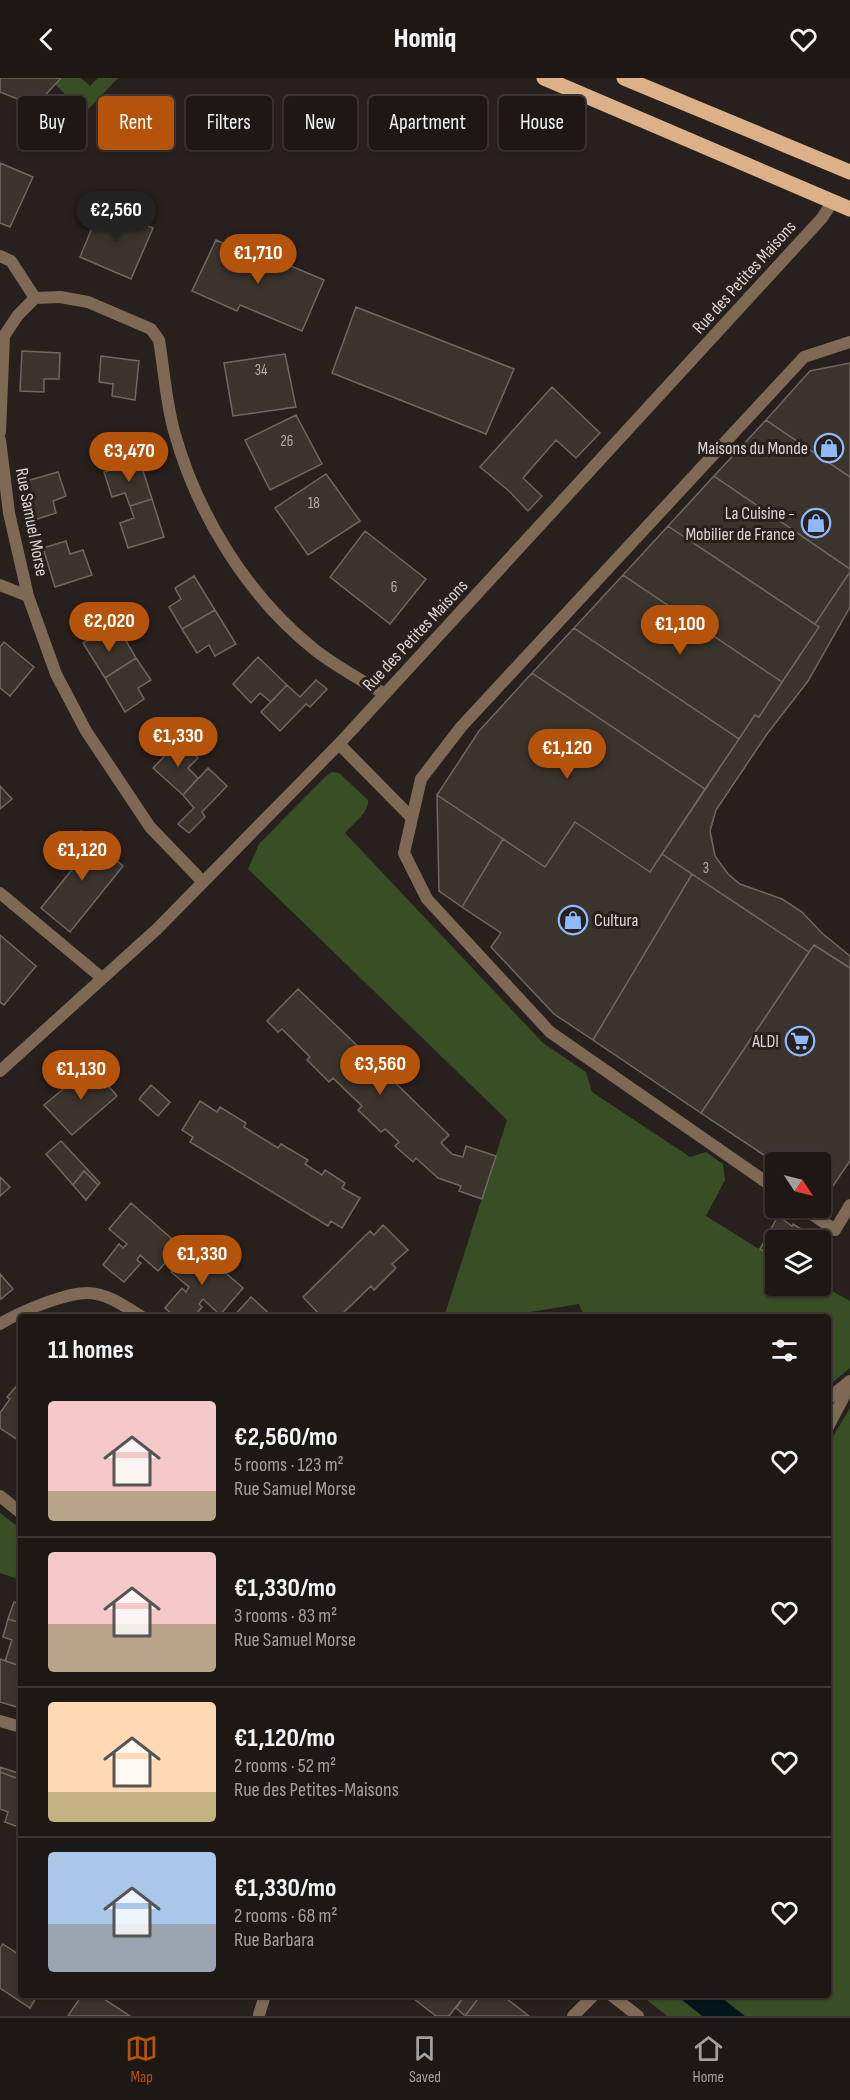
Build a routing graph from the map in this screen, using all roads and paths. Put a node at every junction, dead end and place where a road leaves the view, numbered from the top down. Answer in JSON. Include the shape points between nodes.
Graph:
{"nodes":[{"id":1,"x":544,"y":78,"type":"edge"},
{"id":2,"x":624,"y":78,"type":"edge"},
{"id":3,"x":850,"y":172,"type":"edge"},
{"id":4,"x":832,"y":201,"type":"junction"},
{"id":5,"x":850,"y":209,"type":"edge"},
{"id":6,"x":0,"y":256,"type":"edge"},
{"id":7,"x":35,"y":298,"type":"junction"},
{"id":8,"x":850,"y":342,"type":"edge"},
{"id":9,"x":0,"y":432,"type":"edge"},
{"id":10,"x":0,"y":440,"type":"edge"},
{"id":11,"x":0,"y":585,"type":"edge"},
{"id":12,"x":28,"y":596,"type":"junction"},
{"id":13,"x":385,"y":694,"type":"junction"},
{"id":14,"x":339,"y":744,"type":"junction"},
{"id":15,"x":412,"y":818,"type":"junction"},
{"id":16,"x":203,"y":882,"type":"junction"},
{"id":17,"x":0,"y":892,"type":"edge"},
{"id":18,"x":102,"y":978,"type":"junction"},
{"id":19,"x":0,"y":1071,"type":"edge"},
{"id":20,"x":765,"y":1180,"type":"edge"},
{"id":21,"x":850,"y":1205,"type":"edge"},
{"id":22,"x":818,"y":1218,"type":"edge"},
{"id":23,"x":21,"y":1314,"type":"edge"},
{"id":24,"x":137,"y":1314,"type":"edge"},
{"id":25,"x":18,"y":1315,"type":"edge"},
{"id":26,"x":0,"y":1324,"type":"edge"},
{"id":27,"x":850,"y":1383,"type":"edge"},
{"id":28,"x":831,"y":1397,"type":"edge"},
{"id":29,"x":831,"y":1421,"type":"edge"},
{"id":30,"x":0,"y":1496,"type":"edge"},
{"id":31,"x":18,"y":1511,"type":"edge"},
{"id":32,"x":0,"y":1720,"type":"edge"},
{"id":33,"x":18,"y":1726,"type":"edge"},
{"id":34,"x":264,"y":1998,"type":"edge"},
{"id":35,"x":591,"y":1998,"type":"edge"},
{"id":36,"x":615,"y":1998,"type":"edge"},
{"id":37,"x":259,"y":2015,"type":"edge"},
{"id":38,"x":573,"y":2016,"type":"edge"},
{"id":39,"x":638,"y":2016,"type":"edge"}],
"edges":[{"from":1,"to":4,"type":"main road"},
{"from":2,"to":3,"type":"main road"},
{"from":4,"to":5,"type":"main road"},
{"from":4,"to":13,"type":"street","name":"Rue des Petites Maisons","via":[[822,218]]},
{"from":6,"to":7,"type":"street","via":[[11,261]]},
{"from":7,"to":9,"type":"street","via":[[4,336]]},
{"from":7,"to":13,"type":"street","via":[[88,302],[151,329],[159,340],[173,429],[193,489],[225,548],[269,606],[315,650]]},
{"from":8,"to":15,"type":"street","via":[[804,357],[461,727],[421,779]]},
{"from":10,"to":12,"type":"street","name":"Rue Samuel Morse","via":[[9,513]]},
{"from":11,"to":12,"type":"street"},
{"from":12,"to":16,"type":"street","name":"Rue Samuel Morse","via":[[56,674],[86,731],[150,827]]},
{"from":13,"to":14,"type":"street","name":"Rue des Petites Maisons"},
{"from":14,"to":15,"type":"street"},
{"from":14,"to":16,"type":"street","name":"Rue des Petites Maisons"},
{"from":15,"to":20,"type":"street","via":[[404,854],[427,898],[550,1032]]},
{"from":16,"to":18,"type":"street","name":"Rue des Petites Maisons"},
{"from":17,"to":18,"type":"street"},
{"from":18,"to":19,"type":"street","name":"Rue des Petites Maisons"},
{"from":21,"to":22,"type":"street","via":[[835,1230]]},
{"from":23,"to":24,"type":"street","via":[[88,1293],[113,1300]]},
{"from":25,"to":26,"type":"street"},
{"from":27,"to":28,"type":"street"},
{"from":27,"to":29,"type":"street"},
{"from":30,"to":31,"type":"street"},
{"from":32,"to":33,"type":"street"},
{"from":34,"to":37,"type":"street"},
{"from":35,"to":38,"type":"street"},
{"from":36,"to":39,"type":"street"}]}
